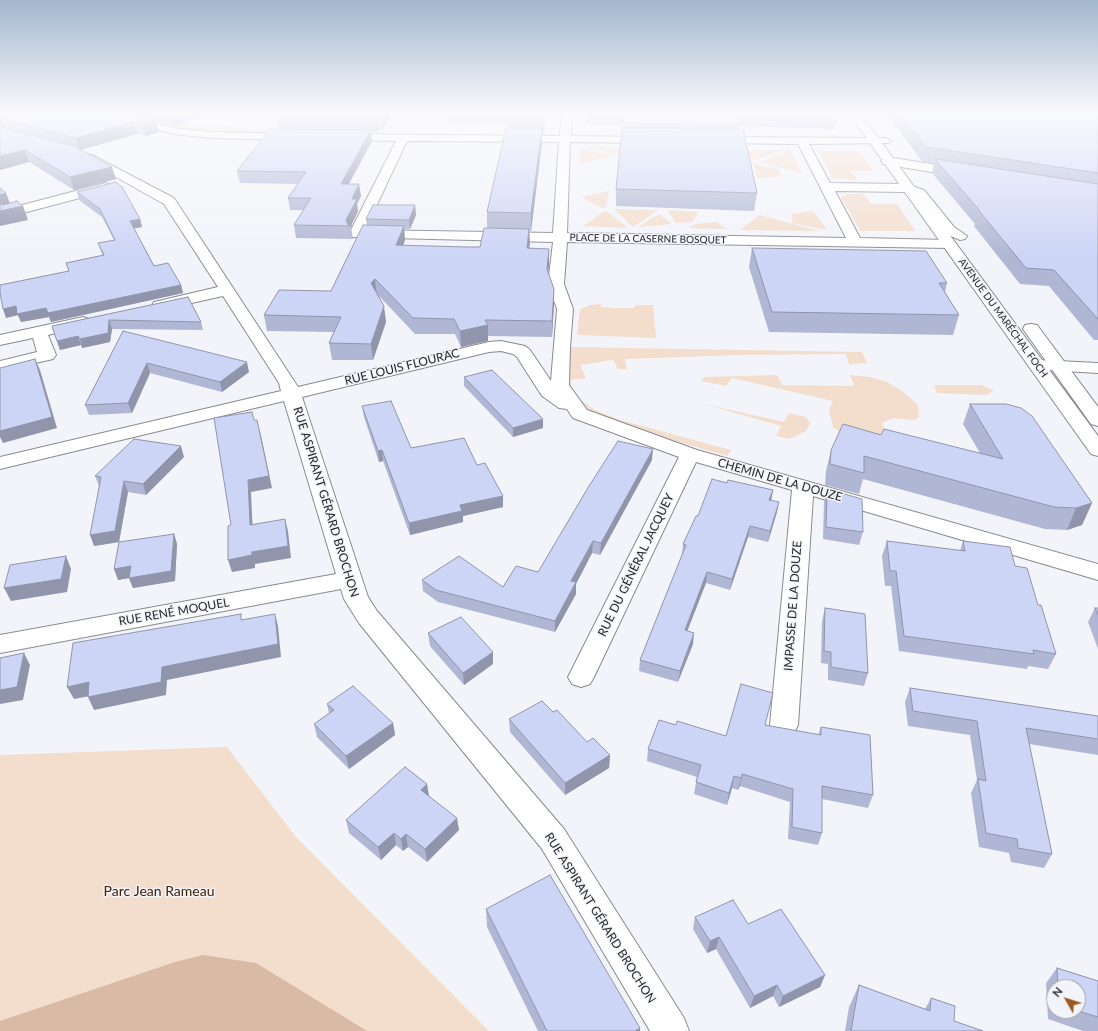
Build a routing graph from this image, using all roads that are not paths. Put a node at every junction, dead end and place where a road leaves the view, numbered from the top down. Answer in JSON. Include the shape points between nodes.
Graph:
{"nodes":[{"id":1,"x":92,"y":160,"type":"edge"},
{"id":2,"x":391,"y":160,"type":"edge"},
{"id":3,"x":564,"y":160,"type":"edge"},
{"id":4,"x":812,"y":160,"type":"edge"},
{"id":5,"x":899,"y":160,"type":"edge"},
{"id":6,"x":886,"y":161,"type":"joint"},
{"id":7,"x":903,"y":164,"type":"junction"},
{"id":8,"x":973,"y":174,"type":"edge"},
{"id":9,"x":130,"y":181,"type":"junction"},
{"id":10,"x":911,"y":184,"type":"junction"},
{"id":11,"x":826,"y":187,"type":"junction"},
{"id":12,"x":8,"y":213,"type":"edge"},
{"id":13,"x":560,"y":238,"type":"junction"},
{"id":14,"x":955,"y":240,"type":"junction"},
{"id":15,"x":855,"y":242,"type":"junction"},
{"id":16,"x":227,"y":290,"type":"junction"},
{"id":17,"x":1005,"y":297,"type":"dead end"},
{"id":18,"x":144,"y":308,"type":"edge"},
{"id":19,"x":1020,"y":315,"type":"dead end"},
{"id":20,"x":99,"y":318,"type":"edge"},
{"id":21,"x":39,"y":332,"type":"junction"},
{"id":22,"x":0,"y":340,"type":"edge"},
{"id":23,"x":512,"y":347,"type":"joint"},
{"id":24,"x":1038,"y":365,"type":"junction"},
{"id":25,"x":1057,"y":365,"type":"junction"},
{"id":26,"x":0,"y":366,"type":"edge"},
{"id":27,"x":1098,"y":368,"type":"edge"},
{"id":28,"x":293,"y":394,"type":"junction"},
{"id":29,"x":580,"y":414,"type":"junction"},
{"id":30,"x":1098,"y":420,"type":"edge"},
{"id":31,"x":1098,"y":450,"type":"edge"},
{"id":32,"x":690,"y":454,"type":"junction"},
{"id":33,"x":0,"y":463,"type":"edge"},
{"id":34,"x":803,"y":486,"type":"junction"},
{"id":35,"x":1098,"y":572,"type":"edge"},
{"id":36,"x":348,"y":580,"type":"junction"},
{"id":37,"x":0,"y":644,"type":"edge"},
{"id":38,"x":582,"y":677,"type":"dead end"},
{"id":39,"x":784,"y":725,"type":"dead end"},
{"id":40,"x":670,"y":1031,"type":"edge"}],
"edges":[{"from":1,"to":9,"type":"street","name":"RUE ASPIRANT GÉRARD BROCHON"},
{"from":2,"to":13,"type":"street","via":[[356,234]]},
{"from":3,"to":13,"type":"street","name":"PLACE DE LA CASERNE BOSQUET"},
{"from":4,"to":11,"type":"street"},
{"from":5,"to":7,"type":"street","name":"AVENUE DU MARÉCHAL FOCH"},
{"from":6,"to":7,"type":"street"},
{"from":6,"to":10,"type":"street","name":"AVENUE DU MARÉCHAL FOCH"},
{"from":7,"to":8,"type":"street"},
{"from":7,"to":10,"type":"street","name":"AVENUE DU MARÉCHAL FOCH"},
{"from":9,"to":12,"type":"street"},
{"from":9,"to":16,"type":"street","name":"RUE ASPIRANT GÉRARD BROCHON","via":[[168,201]]},
{"from":10,"to":11,"type":"street"},
{"from":10,"to":14,"type":"street","name":"AVENUE DU MARÉCHAL FOCH"},
{"from":11,"to":15,"type":"street"},
{"from":13,"to":15,"type":"street","name":"PLACE DE LA CASERNE BOSQUET"},
{"from":13,"to":29,"type":"street","via":[[556,284],[565,309],[560,385]]},
{"from":14,"to":15,"type":"street","name":"PLACE DE LA CASERNE BOSQUET"},
{"from":14,"to":17,"type":"street","name":"AVENUE DU MARÉCHAL FOCH"},
{"from":14,"to":24,"type":"street","name":"AVENUE DU MARÉCHAL FOCH"},
{"from":16,"to":18,"type":"street"},
{"from":16,"to":28,"type":"street","name":"RUE ASPIRANT GÉRARD BROCHON"},
{"from":19,"to":25,"type":"street","name":"AVENUE DU MARÉCHAL FOCH"},
{"from":20,"to":21,"type":"street"},
{"from":21,"to":22,"type":"street"},
{"from":21,"to":26,"type":"street","via":[[47,355]]},
{"from":23,"to":28,"type":"street","name":"RUE LOUIS FLOURAC","via":[[489,347],[463,352]]},
{"from":23,"to":29,"type":"street","name":"CHEMIN DE LA DOUZE","via":[[524,354],[549,392]]},
{"from":24,"to":25,"type":"street"},
{"from":24,"to":31,"type":"street","name":"AVENUE DU MARÉCHAL FOCH"},
{"from":25,"to":27,"type":"street"},
{"from":25,"to":30,"type":"street","name":"AVENUE DU MARÉCHAL FOCH"},
{"from":28,"to":33,"type":"street"},
{"from":28,"to":36,"type":"street","name":"RUE ASPIRANT GÉRARD BROCHON"},
{"from":29,"to":32,"type":"street","name":"CHEMIN DE LA DOUZE"},
{"from":32,"to":34,"type":"street","name":"CHEMIN DE LA DOUZE"},
{"from":32,"to":38,"type":"street","name":"RUE DU GÉNÉRAL JACQUEY"},
{"from":34,"to":35,"type":"street","name":"CHEMIN DE LA DOUZE"},
{"from":34,"to":39,"type":"street","name":"IMPASSE DE LA DOUZE"},
{"from":36,"to":37,"type":"street","name":"RUE RENÉ MOQUEL"},
{"from":36,"to":40,"type":"street","name":"RUE ASPIRANT GÉRARD BROCHON","via":[[368,617],[553,839]]}]}
